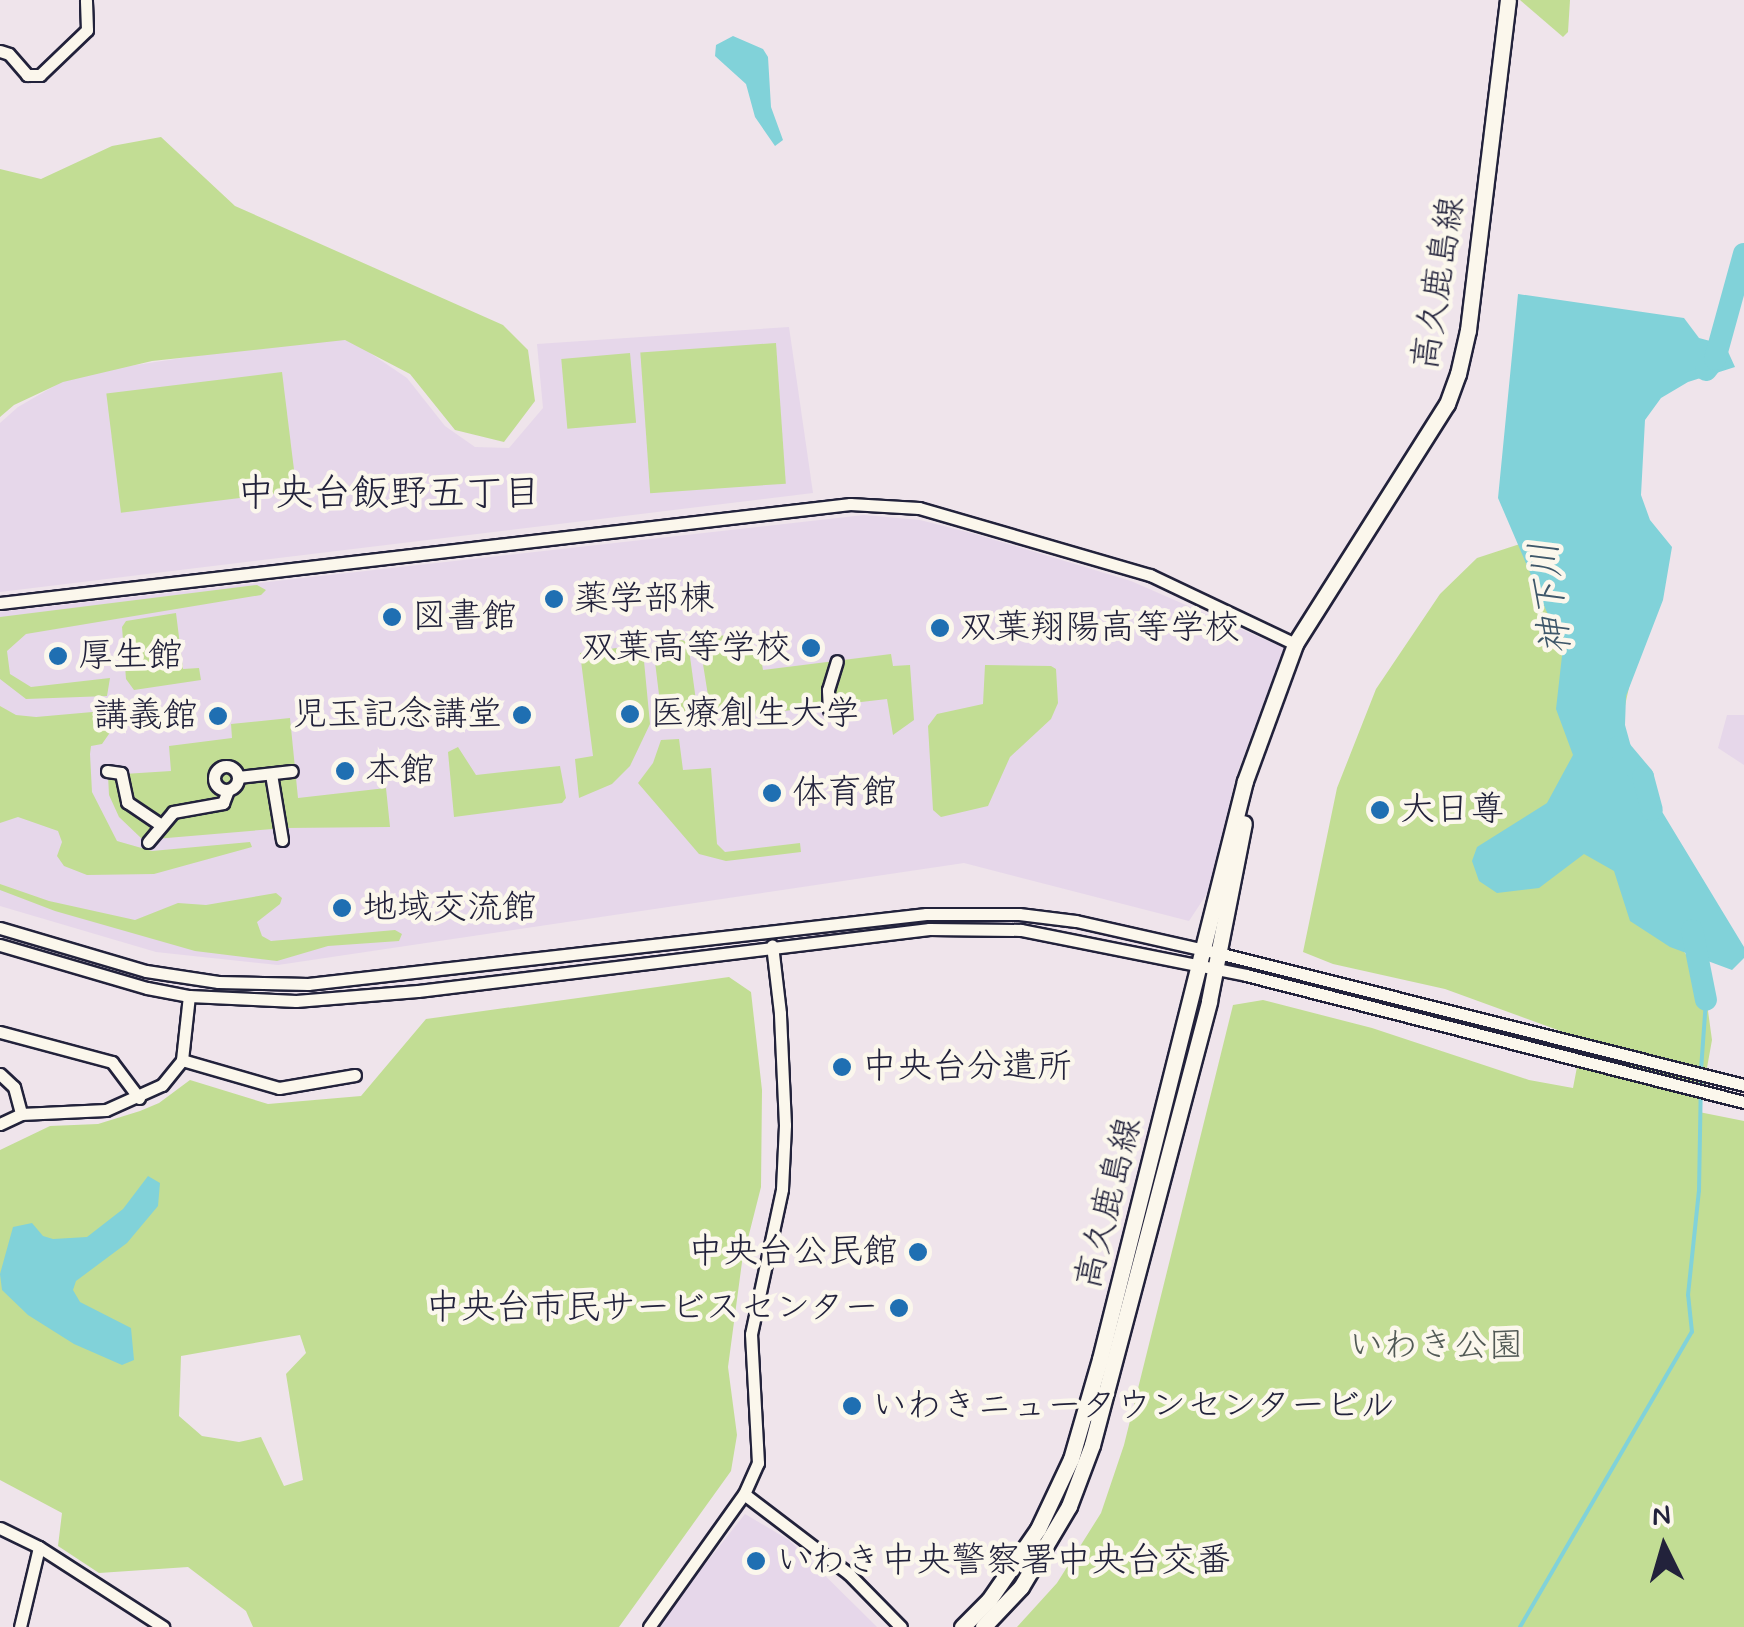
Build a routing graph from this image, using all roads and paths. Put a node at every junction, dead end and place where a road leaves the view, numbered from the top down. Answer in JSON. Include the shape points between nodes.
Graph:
{"nodes":[{"id":1,"x":86,"y":0,"type":"edge"},
{"id":2,"x":1508,"y":0,"type":"edge"},
{"id":3,"x":0,"y":51,"type":"edge"},
{"id":4,"x":0,"y":604,"type":"edge"},
{"id":5,"x":1295,"y":644,"type":"junction"},
{"id":6,"x":837,"y":661,"type":"dead end"},
{"id":7,"x":829,"y":710,"type":"dead end"},
{"id":8,"x":1252,"y":765,"type":"junction"},
{"id":9,"x":108,"y":771,"type":"dead end"},
{"id":10,"x":292,"y":771,"type":"dead end"},
{"id":11,"x":271,"y":774,"type":"junction"},
{"id":12,"x":238,"y":777,"type":"junction"},
{"id":13,"x":228,"y":790,"type":"junction"},
{"id":14,"x":160,"y":824,"type":"junction"},
{"id":15,"x":282,"y":840,"type":"dead end"},
{"id":16,"x":148,"y":842,"type":"dead end"},
{"id":17,"x":0,"y":928,"type":"edge"},
{"id":18,"x":770,"y":932,"type":"junction"},
{"id":19,"x":0,"y":945,"type":"edge"},
{"id":20,"x":772,"y":948,"type":"junction"},
{"id":21,"x":1198,"y":957,"type":"junction"},
{"id":22,"x":1216,"y":961,"type":"junction"},
{"id":23,"x":189,"y":996,"type":"junction"},
{"id":24,"x":0,"y":1032,"type":"edge"},
{"id":25,"x":182,"y":1060,"type":"junction"},
{"id":26,"x":0,"y":1074,"type":"edge"},
{"id":27,"x":355,"y":1075,"type":"dead end"},
{"id":28,"x":1744,"y":1085,"type":"edge"},
{"id":29,"x":139,"y":1098,"type":"junction"},
{"id":30,"x":1744,"y":1102,"type":"edge"},
{"id":31,"x":21,"y":1114,"type":"junction"},
{"id":32,"x":0,"y":1124,"type":"edge"},
{"id":33,"x":744,"y":1494,"type":"junction"},
{"id":34,"x":0,"y":1528,"type":"edge"},
{"id":35,"x":40,"y":1548,"type":"junction"},
{"id":36,"x":20,"y":1627,"type":"edge"},
{"id":37,"x":163,"y":1627,"type":"edge"},
{"id":38,"x":649,"y":1627,"type":"edge"},
{"id":39,"x":901,"y":1627,"type":"edge"},
{"id":40,"x":962,"y":1627,"type":"edge"},
{"id":41,"x":982,"y":1627,"type":"edge"}],
"edges":[{"from":1,"to":3,"type":"street","via":[[88,30],[40,75],[27,75]]},
{"from":2,"to":5,"type":"main road","name":"高久鹿島線","via":[[1458,374],[1448,404]]},
{"from":4,"to":5,"type":"street","via":[[850,504],[918,508],[1150,575]]},
{"from":5,"to":8,"type":"main road","name":"高久鹿島線"},
{"from":6,"to":7,"type":"street"},
{"from":8,"to":21,"type":"main road","name":"高久鹿島線"},
{"from":8,"to":22,"type":"main road","name":"高久鹿島線"},
{"from":9,"to":14,"type":"street","via":[[120,773],[127,802]]},
{"from":10,"to":11,"type":"street"},
{"from":11,"to":12,"type":"street"},
{"from":11,"to":15,"type":"street"},
{"from":12,"to":13,"type":"street"},
{"from":12,"to":13,"type":"street","via":[[231,767],[216,772],[216,784]]},
{"from":13,"to":14,"type":"street","via":[[223,804],[186,808]]},
{"from":14,"to":16,"type":"street"},
{"from":17,"to":18,"type":"street","via":[[146,971],[274,984]]},
{"from":18,"to":20,"type":"street"},
{"from":18,"to":21,"type":"street","via":[[972,912],[1076,921]]},
{"from":19,"to":23,"type":"street"},
{"from":20,"to":21,"type":"street","via":[[979,928]]},
{"from":20,"to":23,"type":"street","via":[[296,1001]]},
{"from":20,"to":33,"type":"street","via":[[786,1125],[782,1188],[751,1334],[758,1463]]},
{"from":21,"to":22,"type":"street"},
{"from":21,"to":40,"type":"main road","name":"高久鹿島線","via":[[1071,1458],[1038,1529]]},
{"from":22,"to":28,"type":"street"},
{"from":22,"to":30,"type":"street"},
{"from":22,"to":41,"type":"main road","name":"高久鹿島線","via":[[1092,1446],[1069,1506],[1021,1587]]},
{"from":23,"to":25,"type":"street"},
{"from":24,"to":29,"type":"street","via":[[112,1062]]},
{"from":25,"to":27,"type":"street","via":[[279,1088]]},
{"from":25,"to":29,"type":"street","via":[[170,1079]]},
{"from":26,"to":31,"type":"street","via":[[14,1087]]},
{"from":29,"to":31,"type":"street","via":[[106,1110]]},
{"from":31,"to":32,"type":"street"},
{"from":33,"to":38,"type":"street"},
{"from":33,"to":39,"type":"street","via":[[849,1574]]},
{"from":34,"to":35,"type":"street"},
{"from":35,"to":36,"type":"street"},
{"from":35,"to":37,"type":"street"}]}
